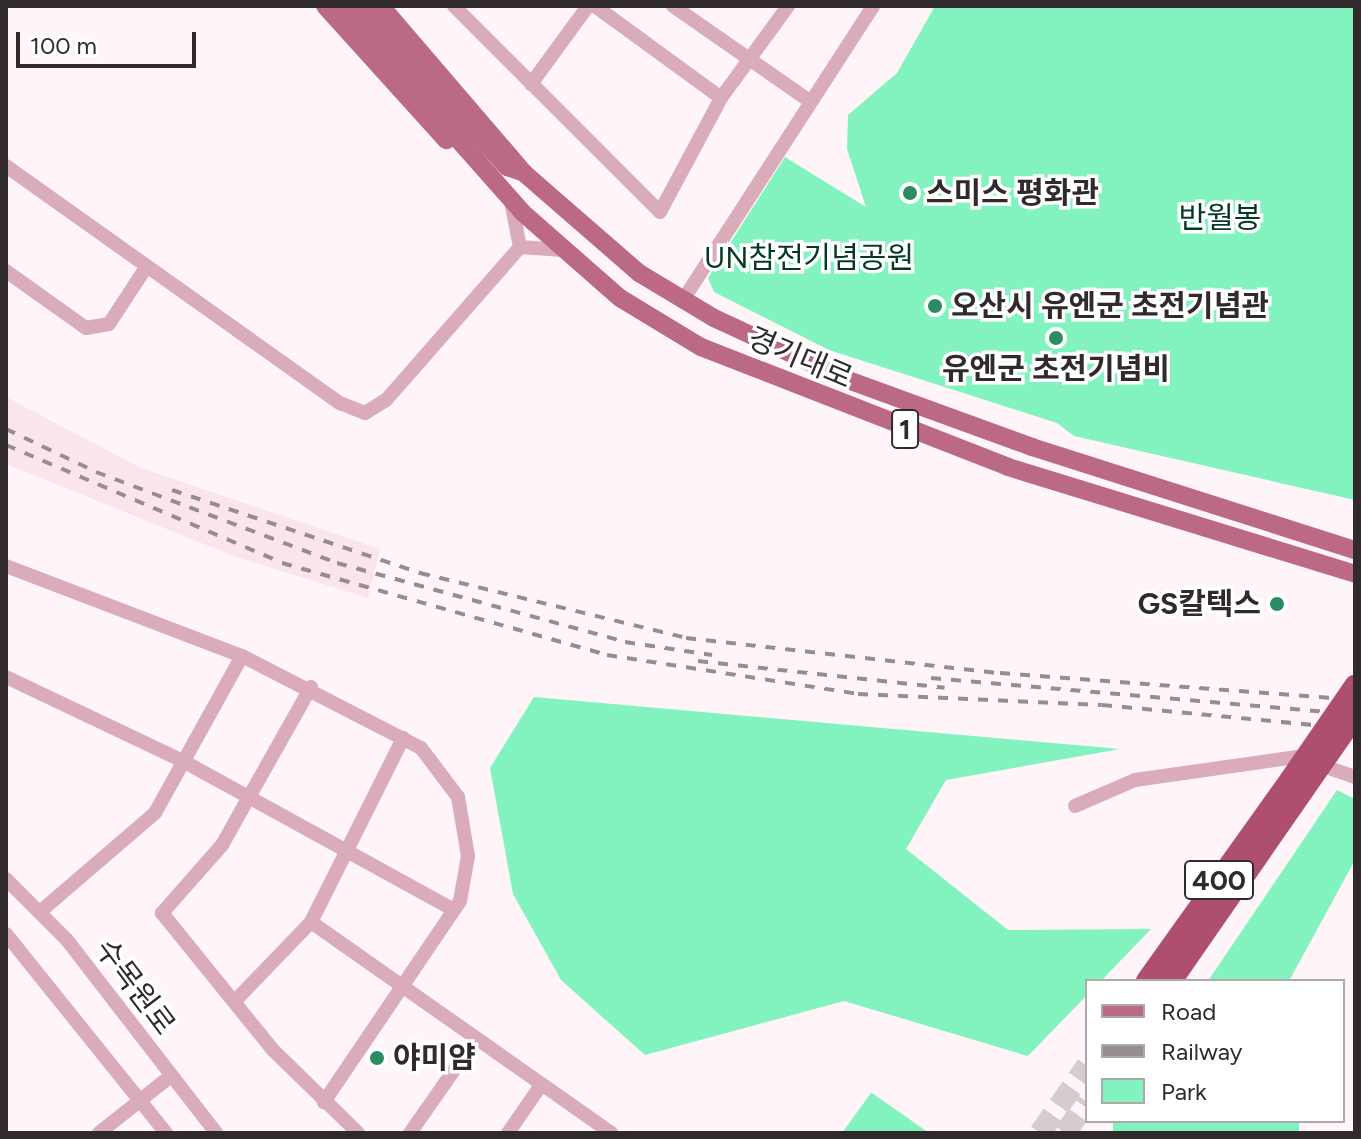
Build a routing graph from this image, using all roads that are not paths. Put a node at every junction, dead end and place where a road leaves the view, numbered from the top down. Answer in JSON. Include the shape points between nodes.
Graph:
{"nodes":[{"id":1,"x":325,"y":6,"type":"edge"},
{"id":2,"x":340,"y":6,"type":"edge"},
{"id":3,"x":359,"y":6,"type":"edge"},
{"id":4,"x":381,"y":6,"type":"edge"},
{"id":5,"x":454,"y":6,"type":"edge"},
{"id":6,"x":588,"y":6,"type":"edge"},
{"id":7,"x":595,"y":6,"type":"edge"},
{"id":8,"x":673,"y":6,"type":"edge"},
{"id":9,"x":873,"y":6,"type":"edge"},
{"id":10,"x":784,"y":8,"type":"edge"},
{"id":11,"x":752,"y":64,"type":"junction"},
{"id":12,"x":531,"y":84,"type":"junction"},
{"id":13,"x":721,"y":98,"type":"junction"},
{"id":14,"x":811,"y":102,"type":"junction"},
{"id":15,"x":6,"y":166,"type":"edge"},
{"id":16,"x":524,"y":173,"type":"junction"},
{"id":17,"x":507,"y":197,"type":"junction"},
{"id":18,"x":520,"y":247,"type":"junction"},
{"id":19,"x":563,"y":250,"type":"junction"},
{"id":20,"x":147,"y":266,"type":"junction"},
{"id":21,"x":6,"y":271,"type":"edge"},
{"id":22,"x":683,"y":300,"type":"junction"},
{"id":23,"x":1355,"y":550,"type":"edge"},
{"id":24,"x":6,"y":566,"type":"edge"},
{"id":25,"x":1355,"y":574,"type":"edge"},
{"id":26,"x":242,"y":656,"type":"junction"},
{"id":27,"x":6,"y":677,"type":"edge"},
{"id":28,"x":1355,"y":686,"type":"edge"},
{"id":29,"x":311,"y":687,"type":"junction"},
{"id":30,"x":1355,"y":716,"type":"edge"},
{"id":31,"x":403,"y":738,"type":"junction"},
{"id":32,"x":183,"y":761,"type":"junction"},
{"id":33,"x":1355,"y":777,"type":"edge"},
{"id":34,"x":1298,"y":784,"type":"junction"},
{"id":35,"x":249,"y":798,"type":"junction"},
{"id":36,"x":1075,"y":806,"type":"dead end"},
{"id":37,"x":350,"y":849,"type":"junction"},
{"id":38,"x":6,"y":879,"type":"edge"},
{"id":39,"x":454,"y":910,"type":"junction"},
{"id":40,"x":41,"y":911,"type":"junction"},
{"id":41,"x":311,"y":922,"type":"junction"},
{"id":42,"x":6,"y":934,"type":"edge"},
{"id":43,"x":1149,"y":979,"type":"edge"},
{"id":44,"x":1172,"y":979,"type":"edge"},
{"id":45,"x":403,"y":989,"type":"junction"},
{"id":46,"x":235,"y":1001,"type":"junction"},
{"id":47,"x":475,"y":1040,"type":"junction"},
{"id":48,"x":171,"y":1076,"type":"junction"},
{"id":49,"x":541,"y":1085,"type":"junction"},
{"id":50,"x":139,"y":1100,"type":"junction"},
{"id":51,"x":324,"y":1102,"type":"junction"},
{"id":52,"x":99,"y":1133,"type":"edge"},
{"id":53,"x":166,"y":1133,"type":"edge"},
{"id":54,"x":216,"y":1133,"type":"edge"},
{"id":55,"x":358,"y":1133,"type":"edge"},
{"id":56,"x":410,"y":1133,"type":"edge"},
{"id":57,"x":508,"y":1133,"type":"edge"},
{"id":58,"x":611,"y":1133,"type":"edge"}],
"edges":[{"from":1,"to":17,"type":"main road","via":[[487,185]]},
{"from":2,"to":17,"type":"main road","name":"경기대로","number":"1"},
{"from":3,"to":16,"type":"main road","name":"경기대로","number":"1","via":[[507,167]]},
{"from":4,"to":16,"type":"main road"},
{"from":5,"to":12,"type":"street"},
{"from":6,"to":12,"type":"street"},
{"from":7,"to":13,"type":"street"},
{"from":8,"to":11,"type":"street"},
{"from":9,"to":14,"type":"street"},
{"from":10,"to":11,"type":"street"},
{"from":11,"to":13,"type":"street"},
{"from":11,"to":14,"type":"street"},
{"from":12,"to":13,"type":"street","via":[[660,212]]},
{"from":14,"to":22,"type":"street"},
{"from":15,"to":20,"type":"street"},
{"from":16,"to":22,"type":"main road","name":"경기대로","number":"1","via":[[579,227]]},
{"from":17,"to":18,"type":"street"},
{"from":17,"to":19,"type":"main road","name":"경기대로","number":"1"},
{"from":18,"to":19,"type":"street"},
{"from":18,"to":20,"type":"street","via":[[387,399],[365,413],[340,403]]},
{"from":19,"to":25,"type":"main road","name":"경기대로","number":"1","via":[[620,298],[701,347],[825,401],[1008,467]]},
{"from":20,"to":21,"type":"street","via":[[109,324],[86,328]]},
{"from":22,"to":23,"type":"main road","name":"경기대로","number":"1","via":[[848,380],[1129,481]]},
{"from":24,"to":26,"type":"street"},
{"from":26,"to":29,"type":"street"},
{"from":26,"to":32,"type":"street"},
{"from":27,"to":32,"type":"street"},
{"from":28,"to":34,"type":"highway","number":"400","bridge":true},
{"from":29,"to":31,"type":"street"},
{"from":29,"to":35,"type":"street"},
{"from":30,"to":34,"type":"highway","number":"400","bridge":true},
{"from":31,"to":37,"type":"street"},
{"from":31,"to":39,"type":"street","via":[[421,748],[458,797],[468,856]]},
{"from":32,"to":35,"type":"street"},
{"from":32,"to":40,"type":"street","via":[[155,813]]},
{"from":33,"to":36,"type":"street","via":[[1297,757],[1135,780]]},
{"from":34,"to":43,"type":"highway","number":"400"},
{"from":34,"to":44,"type":"highway","number":"400"},
{"from":35,"to":37,"type":"street"},
{"from":35,"to":46,"type":"street","via":[[222,845],[162,913]]},
{"from":37,"to":39,"type":"street"},
{"from":37,"to":41,"type":"street"},
{"from":38,"to":40,"type":"street","name":"수목원로"},
{"from":39,"to":45,"type":"street"},
{"from":40,"to":48,"type":"street","name":"수목원로"},
{"from":41,"to":45,"type":"street"},
{"from":41,"to":46,"type":"street"},
{"from":42,"to":50,"type":"street"},
{"from":45,"to":47,"type":"street"},
{"from":45,"to":51,"type":"street"},
{"from":46,"to":51,"type":"street"},
{"from":47,"to":49,"type":"street"},
{"from":47,"to":56,"type":"street"},
{"from":48,"to":50,"type":"street"},
{"from":48,"to":54,"type":"street","name":"수목원로"},
{"from":49,"to":57,"type":"street"},
{"from":49,"to":58,"type":"street"},
{"from":50,"to":52,"type":"street"},
{"from":50,"to":53,"type":"street"},
{"from":51,"to":55,"type":"street"}]}
